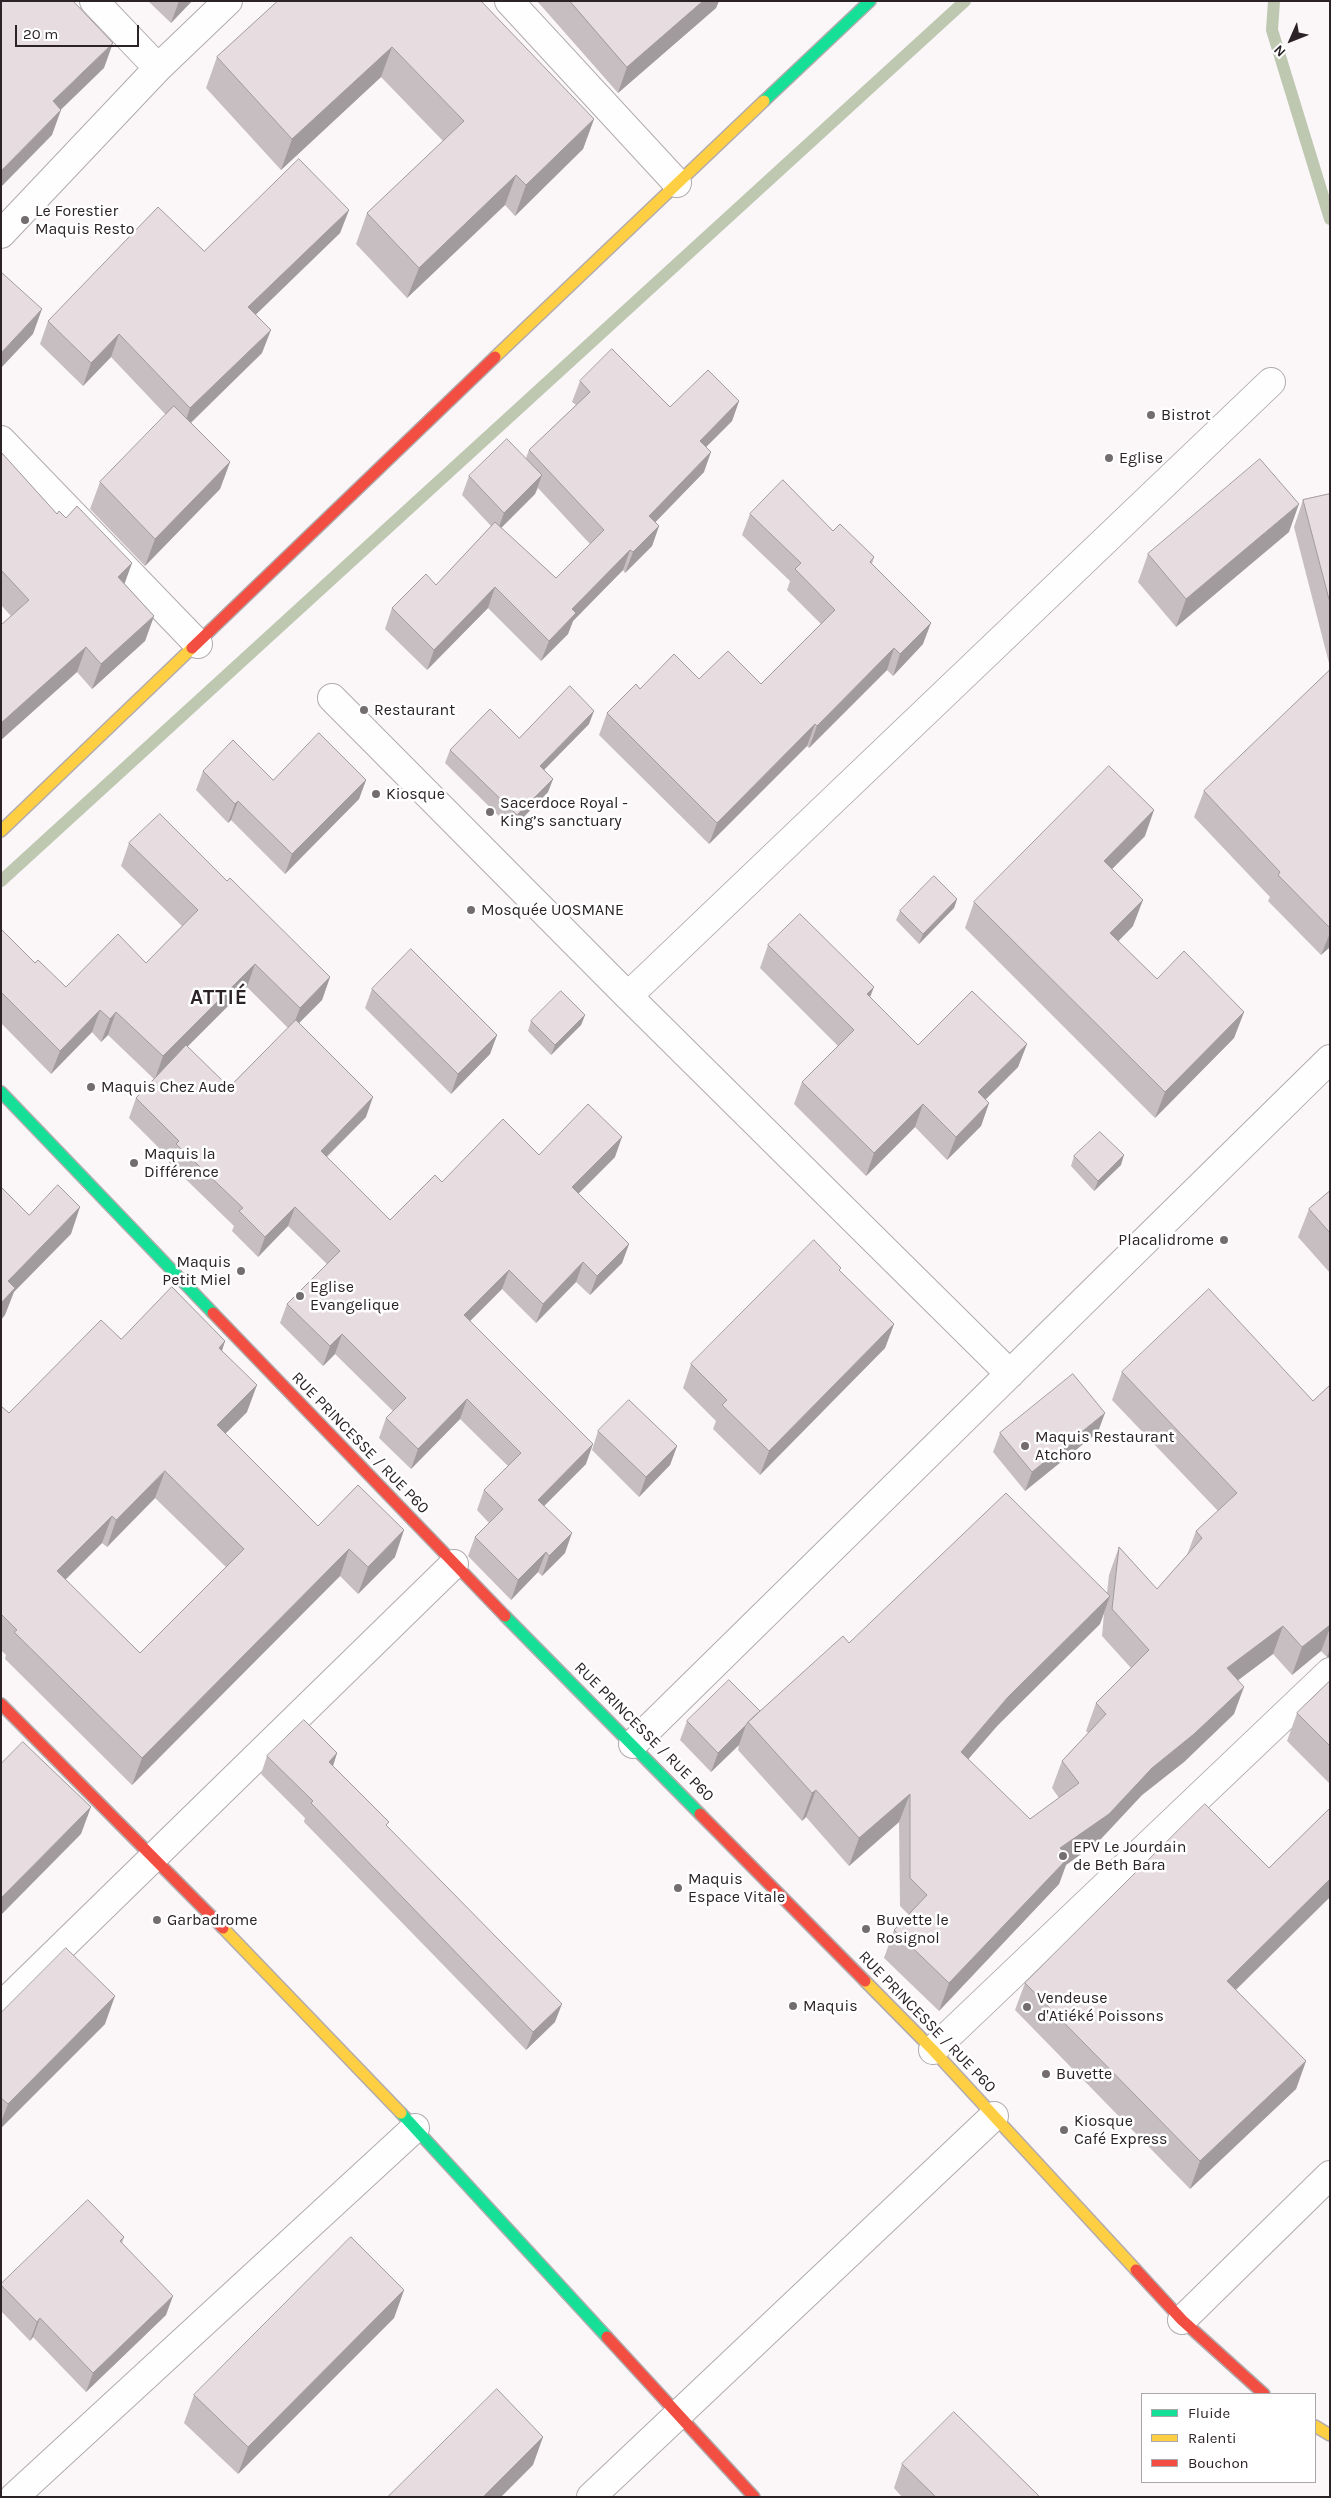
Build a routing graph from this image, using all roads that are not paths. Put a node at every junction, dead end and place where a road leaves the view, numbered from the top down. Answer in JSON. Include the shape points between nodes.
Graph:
{"nodes":[{"id":1,"x":94,"y":1,"type":"edge"},
{"id":2,"x":228,"y":1,"type":"edge"},
{"id":3,"x":509,"y":1,"type":"edge"},
{"id":4,"x":870,"y":1,"type":"edge"},
{"id":5,"x":158,"y":68,"type":"junction"},
{"id":6,"x":676,"y":183,"type":"junction"},
{"id":7,"x":1,"y":234,"type":"edge"},
{"id":8,"x":1271,"y":382,"type":"dead end"},
{"id":9,"x":1,"y":440,"type":"edge"},
{"id":10,"x":198,"y":644,"type":"junction"},
{"id":11,"x":332,"y":698,"type":"dead end"},
{"id":12,"x":1,"y":831,"type":"edge"},
{"id":13,"x":628,"y":996,"type":"junction"},
{"id":14,"x":1330,"y":1059,"type":"edge"},
{"id":15,"x":1,"y":1092,"type":"edge"},
{"id":16,"x":1010,"y":1374,"type":"junction"},
{"id":17,"x":454,"y":1564,"type":"junction"},
{"id":18,"x":1330,"y":1672,"type":"edge"},
{"id":19,"x":1,"y":1704,"type":"edge"},
{"id":20,"x":633,"y":1744,"type":"junction"},
{"id":21,"x":154,"y":1858,"type":"junction"},
{"id":22,"x":1,"y":2006,"type":"edge"},
{"id":23,"x":933,"y":2050,"type":"junction"},
{"id":24,"x":994,"y":2116,"type":"junction"},
{"id":25,"x":415,"y":2128,"type":"junction"},
{"id":26,"x":1330,"y":2175,"type":"edge"},
{"id":27,"x":1182,"y":2320,"type":"junction"},
{"id":28,"x":1263,"y":2393,"type":"edge"},
{"id":29,"x":678,"y":2413,"type":"junction"},
{"id":30,"x":1316,"y":2427,"type":"edge"},
{"id":31,"x":1330,"y":2435,"type":"edge"},
{"id":32,"x":14,"y":2497,"type":"edge"},
{"id":33,"x":591,"y":2497,"type":"edge"},
{"id":34,"x":754,"y":2497,"type":"edge"}],
"edges":[{"from":1,"to":5,"type":"street"},
{"from":2,"to":5,"type":"street"},
{"from":3,"to":6,"type":"street"},
{"from":4,"to":6,"type":"street"},
{"from":5,"to":7,"type":"street"},
{"from":6,"to":10,"type":"street"},
{"from":8,"to":13,"type":"street"},
{"from":9,"to":10,"type":"street"},
{"from":10,"to":12,"type":"street"},
{"from":11,"to":13,"type":"street"},
{"from":13,"to":16,"type":"street"},
{"from":14,"to":16,"type":"street"},
{"from":15,"to":17,"type":"street","name":"RUE PRINCESSE / RUE P60"},
{"from":16,"to":20,"type":"street"},
{"from":17,"to":20,"type":"street","name":"RUE PRINCESSE / RUE P60"},
{"from":17,"to":21,"type":"street"},
{"from":18,"to":23,"type":"street"},
{"from":19,"to":21,"type":"street"},
{"from":20,"to":23,"type":"street","name":"RUE PRINCESSE / RUE P60"},
{"from":21,"to":22,"type":"street"},
{"from":21,"to":25,"type":"street"},
{"from":23,"to":24,"type":"street","name":"RUE PRINCESSE / RUE P60"},
{"from":24,"to":27,"type":"street","name":"RUE PRINCESSE / RUE P60"},
{"from":24,"to":29,"type":"street"},
{"from":25,"to":29,"type":"street"},
{"from":25,"to":32,"type":"street"},
{"from":26,"to":27,"type":"street"},
{"from":27,"to":28,"type":"street","name":"RUE PRINCESSE / RUE P60"},
{"from":29,"to":33,"type":"street"},
{"from":29,"to":34,"type":"street"},
{"from":30,"to":31,"type":"street"}]}
